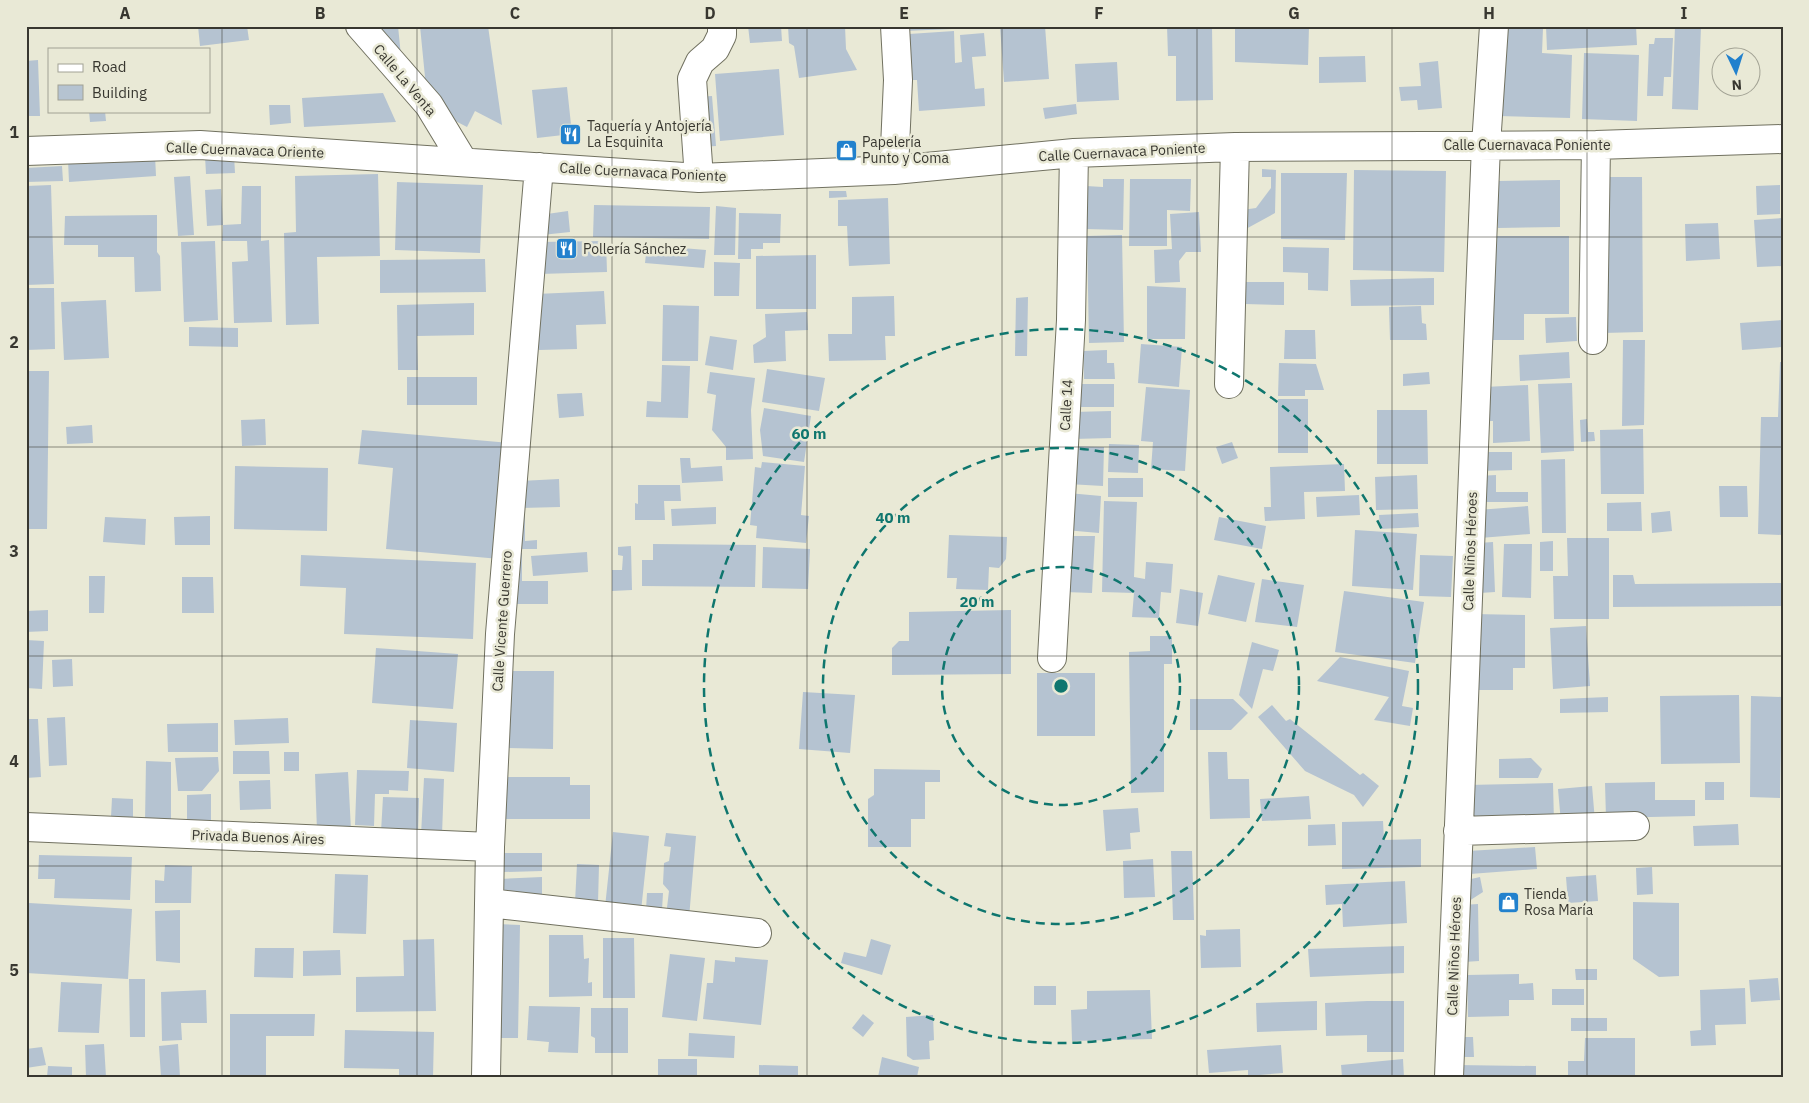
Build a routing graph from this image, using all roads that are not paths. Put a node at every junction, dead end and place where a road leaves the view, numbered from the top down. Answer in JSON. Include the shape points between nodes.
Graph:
{"nodes":[{"id":1,"x":360,"y":26,"type":"edge"},
{"id":2,"x":722,"y":26,"type":"edge"},
{"id":3,"x":895,"y":26,"type":"edge"},
{"id":4,"x":1494,"y":26,"type":"edge"},
{"id":5,"x":1783,"y":139,"type":"edge"},
{"id":6,"x":1486,"y":145,"type":"junction"},
{"id":7,"x":1596,"y":145,"type":"junction"},
{"id":8,"x":1236,"y":147,"type":"junction"},
{"id":9,"x":26,"y":151,"type":"edge"},
{"id":10,"x":1074,"y":153,"type":"junction"},
{"id":11,"x":463,"y":161,"type":"junction"},
{"id":12,"x":539,"y":166,"type":"junction"},
{"id":13,"x":894,"y":170,"type":"junction"},
{"id":14,"x":699,"y":178,"type":"junction"},
{"id":15,"x":1593,"y":340,"type":"dead end"},
{"id":16,"x":1229,"y":384,"type":"dead end"},
{"id":17,"x":1052,"y":658,"type":"dead end"},
{"id":18,"x":1635,"y":826,"type":"dead end"},
{"id":19,"x":26,"y":827,"type":"edge"},
{"id":20,"x":1458,"y":831,"type":"junction"},
{"id":21,"x":490,"y":847,"type":"junction"},
{"id":22,"x":489,"y":903,"type":"junction"},
{"id":23,"x":757,"y":933,"type":"dead end"},
{"id":24,"x":486,"y":1077,"type":"edge"},
{"id":25,"x":1449,"y":1077,"type":"edge"}],
"edges":[{"from":1,"to":11,"type":"street","name":"Calle La Venta","via":[[429,105]]},
{"from":2,"to":14,"type":"street","via":[[722,36],[715,49],[700,62],[692,78]]},
{"from":3,"to":13,"type":"street","via":[[898,80]]},
{"from":4,"to":6,"type":"street","name":"Calle Niños Héroes"},
{"from":5,"to":7,"type":"street","name":"Calle Cuernavaca Poniente"},
{"from":6,"to":7,"type":"street","name":"Calle Cuernavaca Poniente"},
{"from":6,"to":8,"type":"street","name":"Calle Cuernavaca Poniente"},
{"from":6,"to":20,"type":"street","name":"Calle Niños Héroes"},
{"from":7,"to":15,"type":"street"},
{"from":8,"to":10,"type":"street","name":"Calle Cuernavaca Poniente"},
{"from":8,"to":16,"type":"street"},
{"from":9,"to":11,"type":"street","name":"Calle Cuernavaca Oriente","via":[[200,145]]},
{"from":10,"to":13,"type":"street","name":"Calle Cuernavaca Poniente"},
{"from":10,"to":17,"type":"street","name":"Calle 14","via":[[1070,320]]},
{"from":11,"to":12,"type":"street","name":"Calle Cuernavaca Poniente"},
{"from":12,"to":14,"type":"street","name":"Calle Cuernavaca Poniente"},
{"from":12,"to":21,"type":"street","name":"Calle Vicente Guerrero","via":[[500,634]]},
{"from":13,"to":14,"type":"street","name":"Calle Cuernavaca Poniente"},
{"from":18,"to":20,"type":"street"},
{"from":19,"to":21,"type":"street","name":"Privada Buenos Aires"},
{"from":20,"to":25,"type":"street","name":"Calle Niños Héroes"},
{"from":21,"to":22,"type":"street","name":"Calle Vicente Guerrero"},
{"from":22,"to":23,"type":"street"},
{"from":22,"to":24,"type":"street","name":"Calle Vicente Guerrero"}]}
